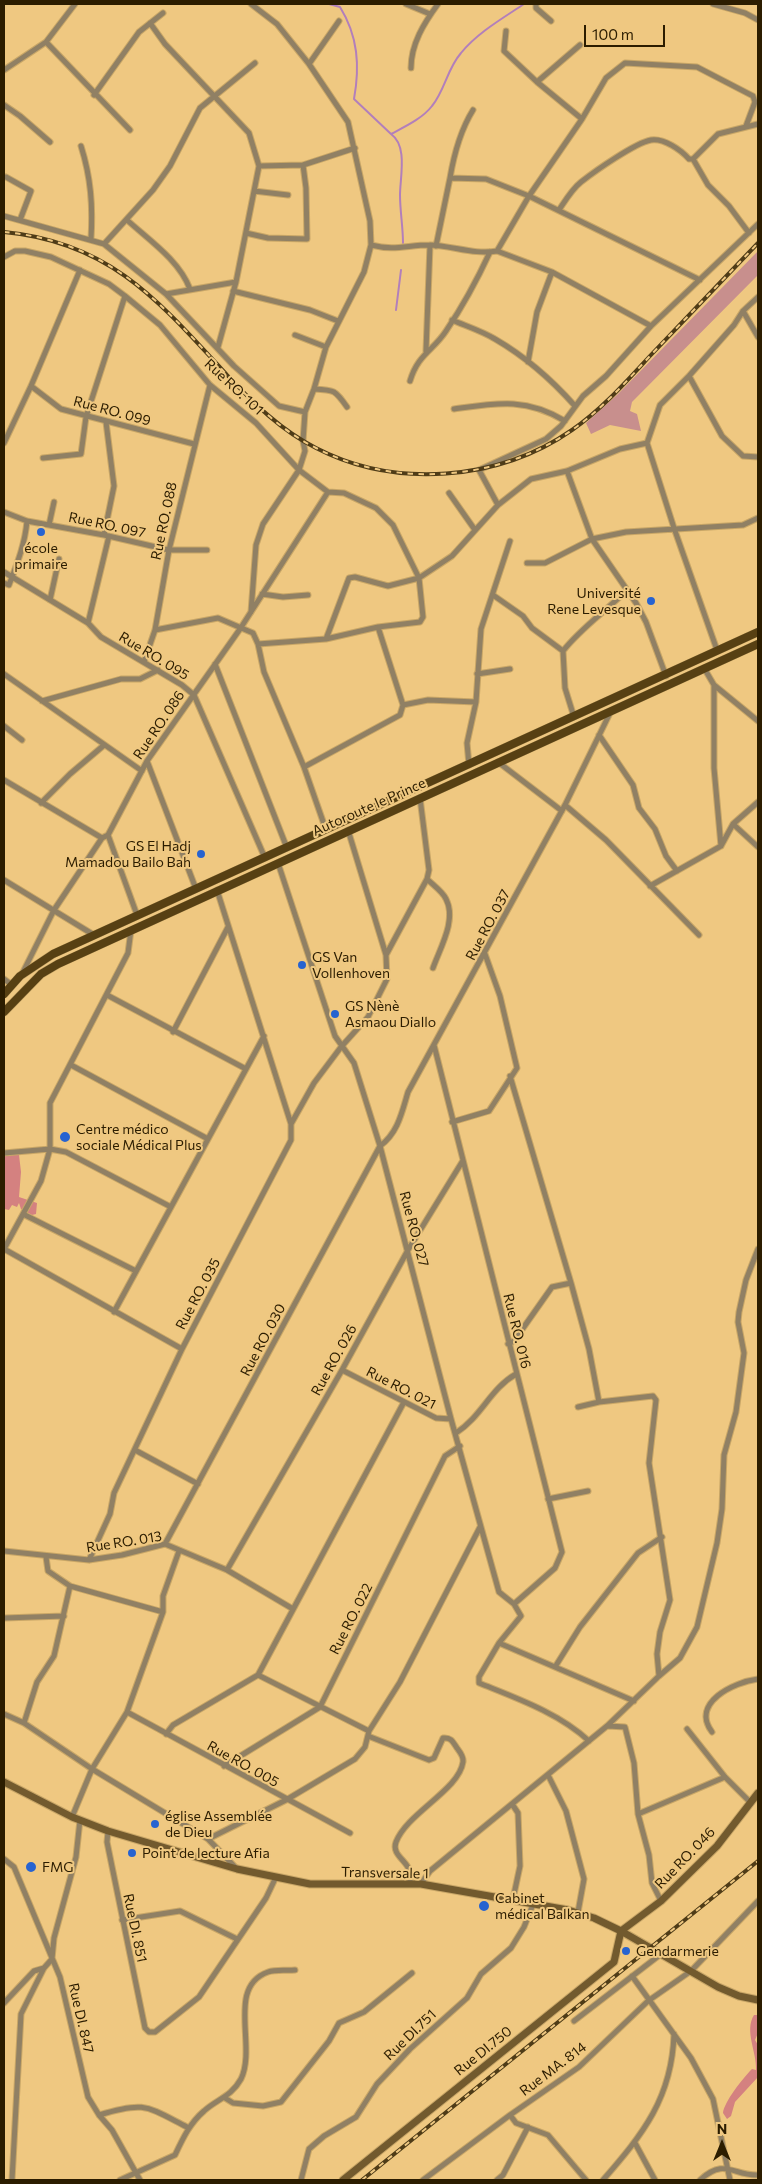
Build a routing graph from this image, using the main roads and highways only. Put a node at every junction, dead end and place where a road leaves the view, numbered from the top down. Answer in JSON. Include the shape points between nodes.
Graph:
{"nodes":[{"id":1,"x":758,"y":632,"type":"edge"},
{"id":2,"x":758,"y":644,"type":"edge"},
{"id":3,"x":4,"y":994,"type":"edge"},
{"id":4,"x":4,"y":1012,"type":"edge"},
{"id":5,"x":4,"y":1782,"type":"edge"},
{"id":6,"x":758,"y":1793,"type":"edge"},
{"id":7,"x":621,"y":1931,"type":"junction"},
{"id":8,"x":758,"y":2000,"type":"edge"},
{"id":9,"x":343,"y":2180,"type":"edge"}],
"edges":[{"from":1,"to":3,"type":"main road","name":"Autoroute le Prince","via":[[53,954],[20,976]]},
{"from":2,"to":4,"type":"main road","name":"Autoroute le Prince","via":[[58,964],[41,974]]},
{"from":5,"to":7,"type":"main road","name":"Transversale 1","via":[[72,1817],[108,1831],[238,1869],[310,1884],[421,1884],[534,1902],[578,1912]]},
{"from":6,"to":7,"type":"main road","name":"Rue RO. 046","via":[[717,1846],[661,1901]]},
{"from":7,"to":8,"type":"main road","name":"Transversale 1","via":[[732,1993]]},
{"from":7,"to":9,"type":"main road","name":"Rue DI.750","via":[[614,1962]]}]}
